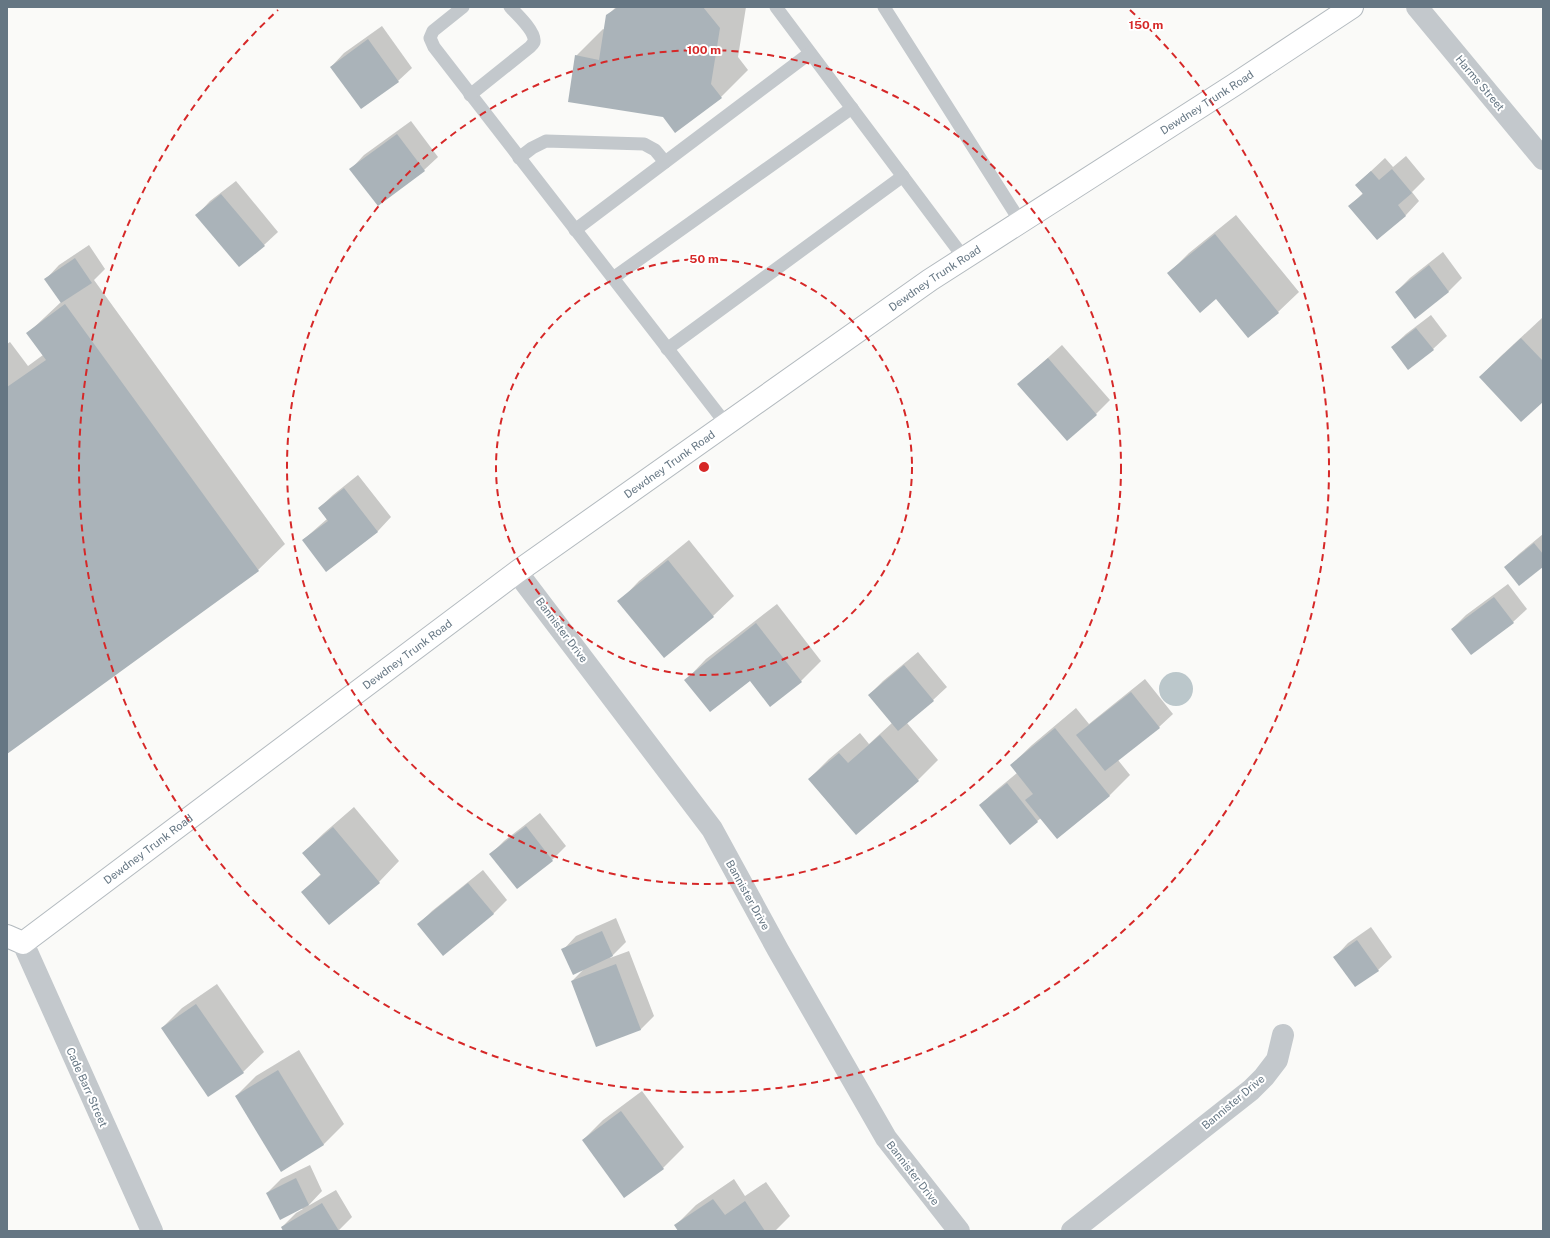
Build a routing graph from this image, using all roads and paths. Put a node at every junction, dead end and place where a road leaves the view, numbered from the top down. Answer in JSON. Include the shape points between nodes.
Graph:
{"nodes":[{"id":1,"x":463,"y":7,"type":"edge"},
{"id":2,"x":510,"y":7,"type":"edge"},
{"id":3,"x":776,"y":7,"type":"edge"},
{"id":4,"x":884,"y":7,"type":"edge"},
{"id":5,"x":1352,"y":7,"type":"edge"},
{"id":6,"x":1416,"y":7,"type":"edge"},
{"id":7,"x":810,"y":52,"type":"junction"},
{"id":8,"x":470,"y":94,"type":"junction"},
{"id":9,"x":852,"y":108,"type":"junction"},
{"id":10,"x":519,"y":158,"type":"junction"},
{"id":11,"x":1543,"y":159,"type":"edge"},
{"id":12,"x":665,"y":162,"type":"junction"},
{"id":13,"x":903,"y":176,"type":"junction"},
{"id":14,"x":1020,"y":221,"type":"junction"},
{"id":15,"x":575,"y":230,"type":"junction"},
{"id":16,"x":964,"y":258,"type":"junction"},
{"id":17,"x":613,"y":278,"type":"junction"},
{"id":18,"x":668,"y":349,"type":"junction"},
{"id":19,"x":726,"y":424,"type":"junction"},
{"id":20,"x":517,"y":572,"type":"junction"},
{"id":21,"x":15,"y":940,"type":"edge"},
{"id":22,"x":1283,"y":1035,"type":"dead end"},
{"id":23,"x":152,"y":1231,"type":"edge"},
{"id":24,"x":959,"y":1231,"type":"edge"},
{"id":25,"x":1072,"y":1231,"type":"edge"}],
"edges":[{"from":1,"to":8,"type":"lane","via":[[433,31],[430,38]]},
{"from":2,"to":8,"type":"lane","via":[[530,30],[534,42]]},
{"from":3,"to":7,"type":"lane"},
{"from":4,"to":14,"type":"lane"},
{"from":5,"to":14,"type":"main road","name":"Dewdney Trunk Road"},
{"from":6,"to":11,"type":"street","name":"Harms Street"},
{"from":7,"to":9,"type":"lane"},
{"from":7,"to":12,"type":"lane"},
{"from":8,"to":10,"type":"lane"},
{"from":9,"to":13,"type":"lane"},
{"from":9,"to":17,"type":"lane"},
{"from":10,"to":12,"type":"lane","via":[[546,141],[644,144],[655,150]]},
{"from":10,"to":15,"type":"lane"},
{"from":12,"to":15,"type":"lane"},
{"from":13,"to":16,"type":"lane"},
{"from":13,"to":18,"type":"lane"},
{"from":14,"to":16,"type":"main road","name":"Dewdney Trunk Road"},
{"from":15,"to":17,"type":"lane"},
{"from":16,"to":19,"type":"main road","name":"Dewdney Trunk Road"},
{"from":17,"to":18,"type":"lane"},
{"from":18,"to":19,"type":"lane"},
{"from":19,"to":20,"type":"main road","name":"Dewdney Trunk Road"},
{"from":20,"to":21,"type":"main road","name":"Dewdney Trunk Road"},
{"from":20,"to":24,"type":"street","name":"Bannister Drive","via":[[712,829],[886,1138]]},
{"from":21,"to":23,"type":"street","name":"Cade Barr Street"},
{"from":22,"to":25,"type":"street","name":"Bannister Drive","via":[[1277,1060],[1251,1090]]}]}
